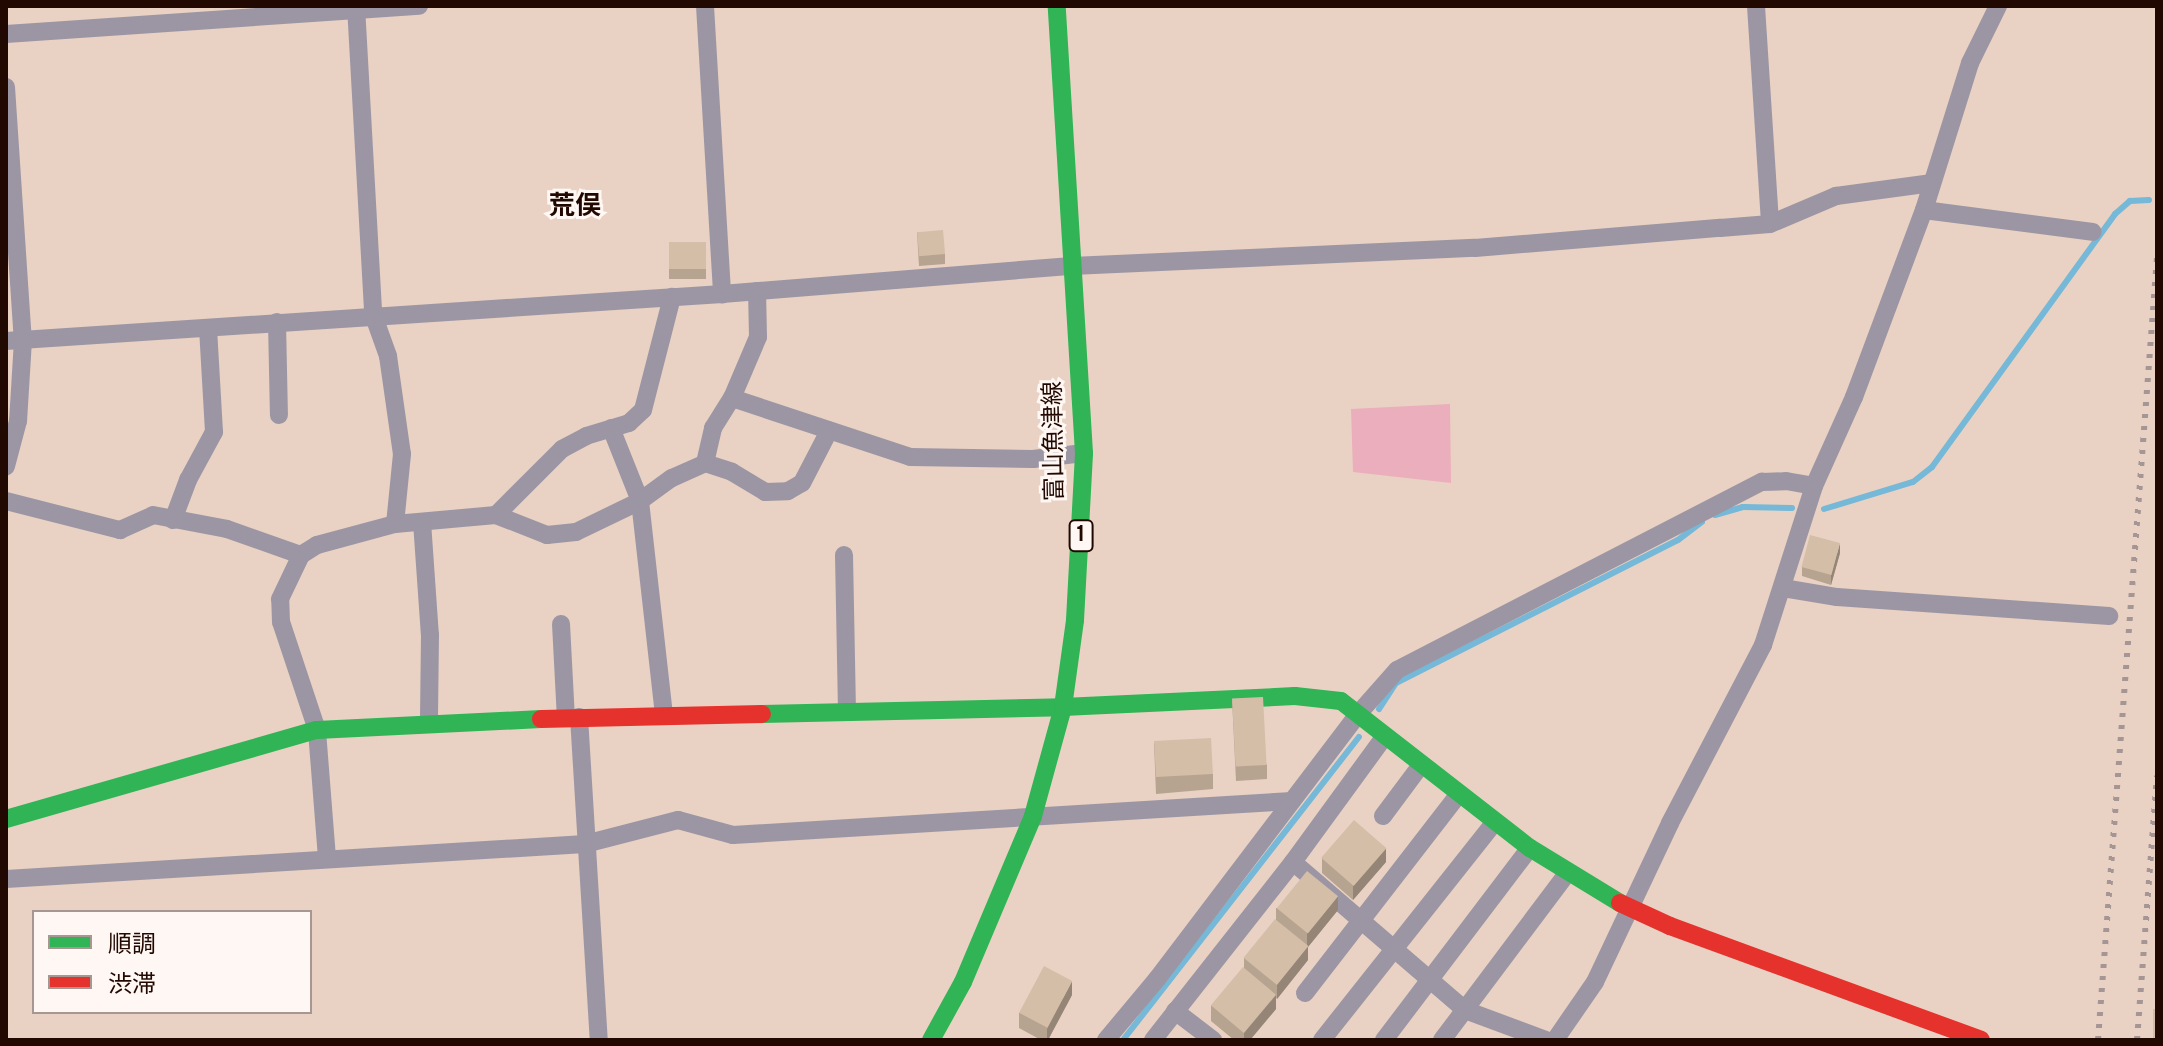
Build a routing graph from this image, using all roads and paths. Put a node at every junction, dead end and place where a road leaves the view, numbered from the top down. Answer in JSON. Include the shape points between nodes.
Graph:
{"nodes":[{"id":1,"x":419,"y":6,"type":"edge"},
{"id":2,"x":705,"y":6,"type":"edge"},
{"id":3,"x":1057,"y":6,"type":"edge"},
{"id":4,"x":1756,"y":6,"type":"edge"},
{"id":5,"x":1998,"y":6,"type":"edge"},
{"id":6,"x":356,"y":8,"type":"edge"},
{"id":7,"x":6,"y":34,"type":"edge"},
{"id":8,"x":6,"y":87,"type":"edge"},
{"id":9,"x":1932,"y":183,"type":"junction"},
{"id":10,"x":1924,"y":210,"type":"junction"},
{"id":11,"x":1770,"y":224,"type":"junction"},
{"id":12,"x":2093,"y":232,"type":"dead end"},
{"id":13,"x":1072,"y":266,"type":"junction"},
{"id":14,"x":757,"y":291,"type":"junction"},
{"id":15,"x":722,"y":294,"type":"junction"},
{"id":16,"x":672,"y":297,"type":"junction"},
{"id":17,"x":373,"y":314,"type":"junction"},
{"id":18,"x":277,"y":322,"type":"junction"},
{"id":19,"x":208,"y":328,"type":"junction"},
{"id":20,"x":14,"y":340,"type":"edge"},
{"id":21,"x":732,"y":398,"type":"junction"},
{"id":22,"x":279,"y":415,"type":"dead end"},
{"id":23,"x":611,"y":428,"type":"junction"},
{"id":24,"x":829,"y":431,"type":"junction"},
{"id":25,"x":1084,"y":453,"type":"junction"},
{"id":26,"x":705,"y":463,"type":"junction"},
{"id":27,"x":6,"y":466,"type":"edge"},
{"id":28,"x":1814,"y":486,"type":"junction"},
{"id":29,"x":6,"y":501,"type":"edge"},
{"id":30,"x":640,"y":501,"type":"junction"},
{"id":31,"x":496,"y":515,"type":"junction"},
{"id":32,"x":173,"y":520,"type":"junction"},
{"id":33,"x":422,"y":522,"type":"junction"},
{"id":34,"x":395,"y":524,"type":"junction"},
{"id":35,"x":301,"y":555,"type":"junction"},
{"id":36,"x":844,"y":555,"type":"dead end"},
{"id":37,"x":1783,"y":588,"type":"junction"},
{"id":38,"x":2109,"y":616,"type":"dead end"},
{"id":39,"x":561,"y":624,"type":"dead end"},
{"id":40,"x":1063,"y":707,"type":"junction"},
{"id":41,"x":847,"y":710,"type":"junction"},
{"id":42,"x":1359,"y":713,"type":"junction"},
{"id":43,"x":664,"y":715,"type":"junction"},
{"id":44,"x":572,"y":717,"type":"junction"},
{"id":45,"x":429,"y":723,"type":"junction"},
{"id":46,"x":317,"y":730,"type":"junction"},
{"id":47,"x":1384,"y":737,"type":"junction"},
{"id":48,"x":1421,"y":765,"type":"junction"},
{"id":49,"x":1458,"y":795,"type":"junction"},
{"id":50,"x":1292,"y":801,"type":"junction"},
{"id":51,"x":1033,"y":816,"type":"junction"},
{"id":52,"x":1383,"y":816,"type":"dead end"},
{"id":53,"x":6,"y":819,"type":"edge"},
{"id":54,"x":1495,"y":822,"type":"junction"},
{"id":55,"x":585,"y":844,"type":"junction"},
{"id":56,"x":1530,"y":848,"type":"junction"},
{"id":57,"x":327,"y":858,"type":"junction"},
{"id":58,"x":1293,"y":862,"type":"junction"},
{"id":59,"x":1568,"y":872,"type":"junction"},
{"id":60,"x":6,"y":879,"type":"edge"},
{"id":61,"x":1631,"y":907,"type":"junction"},
{"id":62,"x":1361,"y":920,"type":"junction"},
{"id":63,"x":1396,"y":950,"type":"junction"},
{"id":64,"x":1431,"y":980,"type":"junction"},
{"id":65,"x":1305,"y":993,"type":"dead end"},
{"id":66,"x":1465,"y":1010,"type":"junction"},
{"id":67,"x":1175,"y":1011,"type":"junction"},
{"id":68,"x":1511,"y":1034,"type":"edge"},
{"id":69,"x":1208,"y":1039,"type":"edge"},
{"id":70,"x":599,"y":1040,"type":"edge"},
{"id":71,"x":931,"y":1040,"type":"edge"},
{"id":72,"x":1106,"y":1040,"type":"edge"},
{"id":73,"x":1153,"y":1040,"type":"edge"},
{"id":74,"x":1322,"y":1040,"type":"edge"},
{"id":75,"x":1384,"y":1040,"type":"edge"},
{"id":76,"x":1442,"y":1040,"type":"edge"},
{"id":77,"x":1546,"y":1040,"type":"edge"},
{"id":78,"x":1555,"y":1040,"type":"edge"},
{"id":79,"x":1981,"y":1040,"type":"edge"}],
"edges":[{"from":1,"to":6,"type":"street"},
{"from":2,"to":15,"type":"street"},
{"from":3,"to":13,"type":"street","name":"富山魚津線","number":"1"},
{"from":4,"to":11,"type":"street"},
{"from":5,"to":9,"type":"street","via":[[1970,63]]},
{"from":6,"to":7,"type":"street"},
{"from":6,"to":17,"type":"street"},
{"from":8,"to":20,"type":"street"},
{"from":9,"to":10,"type":"street"},
{"from":9,"to":11,"type":"street","via":[[1836,196]]},
{"from":10,"to":12,"type":"street"},
{"from":10,"to":28,"type":"street","via":[[1854,397]]},
{"from":11,"to":13,"type":"street","via":[[1475,248]]},
{"from":13,"to":14,"type":"street"},
{"from":13,"to":25,"type":"street","name":"富山魚津線","number":"1"},
{"from":14,"to":15,"type":"street"},
{"from":14,"to":21,"type":"street","via":[[758,337]]},
{"from":15,"to":16,"type":"street"},
{"from":16,"to":17,"type":"street"},
{"from":16,"to":23,"type":"street","via":[[643,410],[629,423]]},
{"from":17,"to":18,"type":"street"},
{"from":17,"to":34,"type":"street","via":[[388,356],[402,454]]},
{"from":18,"to":19,"type":"street"},
{"from":18,"to":22,"type":"street"},
{"from":19,"to":20,"type":"street"},
{"from":19,"to":32,"type":"street","via":[[214,432]]},
{"from":20,"to":27,"type":"street","via":[[18,421]]},
{"from":21,"to":24,"type":"street"},
{"from":21,"to":26,"type":"street","via":[[713,428]]},
{"from":23,"to":30,"type":"street"},
{"from":23,"to":31,"type":"street","via":[[562,449]]},
{"from":24,"to":25,"type":"street","via":[[935,460]]},
{"from":24,"to":26,"type":"street","via":[[802,483],[788,491],[765,492]]},
{"from":25,"to":40,"type":"street","name":"富山魚津線","number":"1","via":[[1075,620]]},
{"from":26,"to":30,"type":"street"},
{"from":28,"to":37,"type":"street"},
{"from":28,"to":42,"type":"street","via":[[1762,482],[1733,495],[1397,670]]},
{"from":29,"to":32,"type":"street","via":[[120,530],[153,515]]},
{"from":30,"to":31,"type":"street","via":[[576,532],[547,535]]},
{"from":30,"to":43,"type":"street"},
{"from":31,"to":33,"type":"street"},
{"from":32,"to":35,"type":"street","via":[[227,529]]},
{"from":33,"to":34,"type":"street"},
{"from":33,"to":45,"type":"street","via":[[430,635]]},
{"from":34,"to":35,"type":"street","via":[[317,545]]},
{"from":35,"to":46,"type":"street","via":[[280,599],[281,622]]},
{"from":36,"to":41,"type":"street"},
{"from":37,"to":38,"type":"street","via":[[1837,597]]},
{"from":37,"to":61,"type":"street","via":[[1763,645]]},
{"from":39,"to":44,"type":"street"},
{"from":40,"to":41,"type":"street"},
{"from":40,"to":42,"type":"street","via":[[1295,696],[1341,701]]},
{"from":40,"to":51,"type":"street","name":"富山魚津線","number":"1"},
{"from":41,"to":43,"type":"street"},
{"from":42,"to":47,"type":"street"},
{"from":42,"to":50,"type":"street"},
{"from":43,"to":44,"type":"street"},
{"from":44,"to":45,"type":"street"},
{"from":44,"to":55,"type":"street"},
{"from":45,"to":46,"type":"street"},
{"from":46,"to":53,"type":"street"},
{"from":46,"to":57,"type":"street"},
{"from":47,"to":48,"type":"street"},
{"from":47,"to":58,"type":"street"},
{"from":48,"to":49,"type":"street"},
{"from":48,"to":52,"type":"street"},
{"from":49,"to":54,"type":"street"},
{"from":49,"to":62,"type":"street"},
{"from":50,"to":51,"type":"street"},
{"from":50,"to":72,"type":"street"},
{"from":51,"to":55,"type":"street","via":[[733,835],[678,820]]},
{"from":51,"to":71,"type":"street","name":"富山魚津線","number":"1","via":[[968,969]]},
{"from":54,"to":56,"type":"street"},
{"from":54,"to":63,"type":"street"},
{"from":55,"to":57,"type":"street"},
{"from":55,"to":70,"type":"street"},
{"from":56,"to":59,"type":"street"},
{"from":56,"to":64,"type":"street"},
{"from":57,"to":60,"type":"street"},
{"from":58,"to":62,"type":"street"},
{"from":58,"to":67,"type":"street"},
{"from":59,"to":61,"type":"street"},
{"from":59,"to":66,"type":"street"},
{"from":61,"to":78,"type":"street","via":[[1595,982]]},
{"from":61,"to":79,"type":"street"},
{"from":62,"to":63,"type":"street"},
{"from":62,"to":65,"type":"street"},
{"from":63,"to":64,"type":"street"},
{"from":63,"to":74,"type":"street"},
{"from":64,"to":66,"type":"street"},
{"from":64,"to":75,"type":"street"},
{"from":66,"to":68,"type":"street"},
{"from":66,"to":76,"type":"street"},
{"from":67,"to":69,"type":"street"},
{"from":67,"to":73,"type":"street"},
{"from":68,"to":77,"type":"street"}]}
